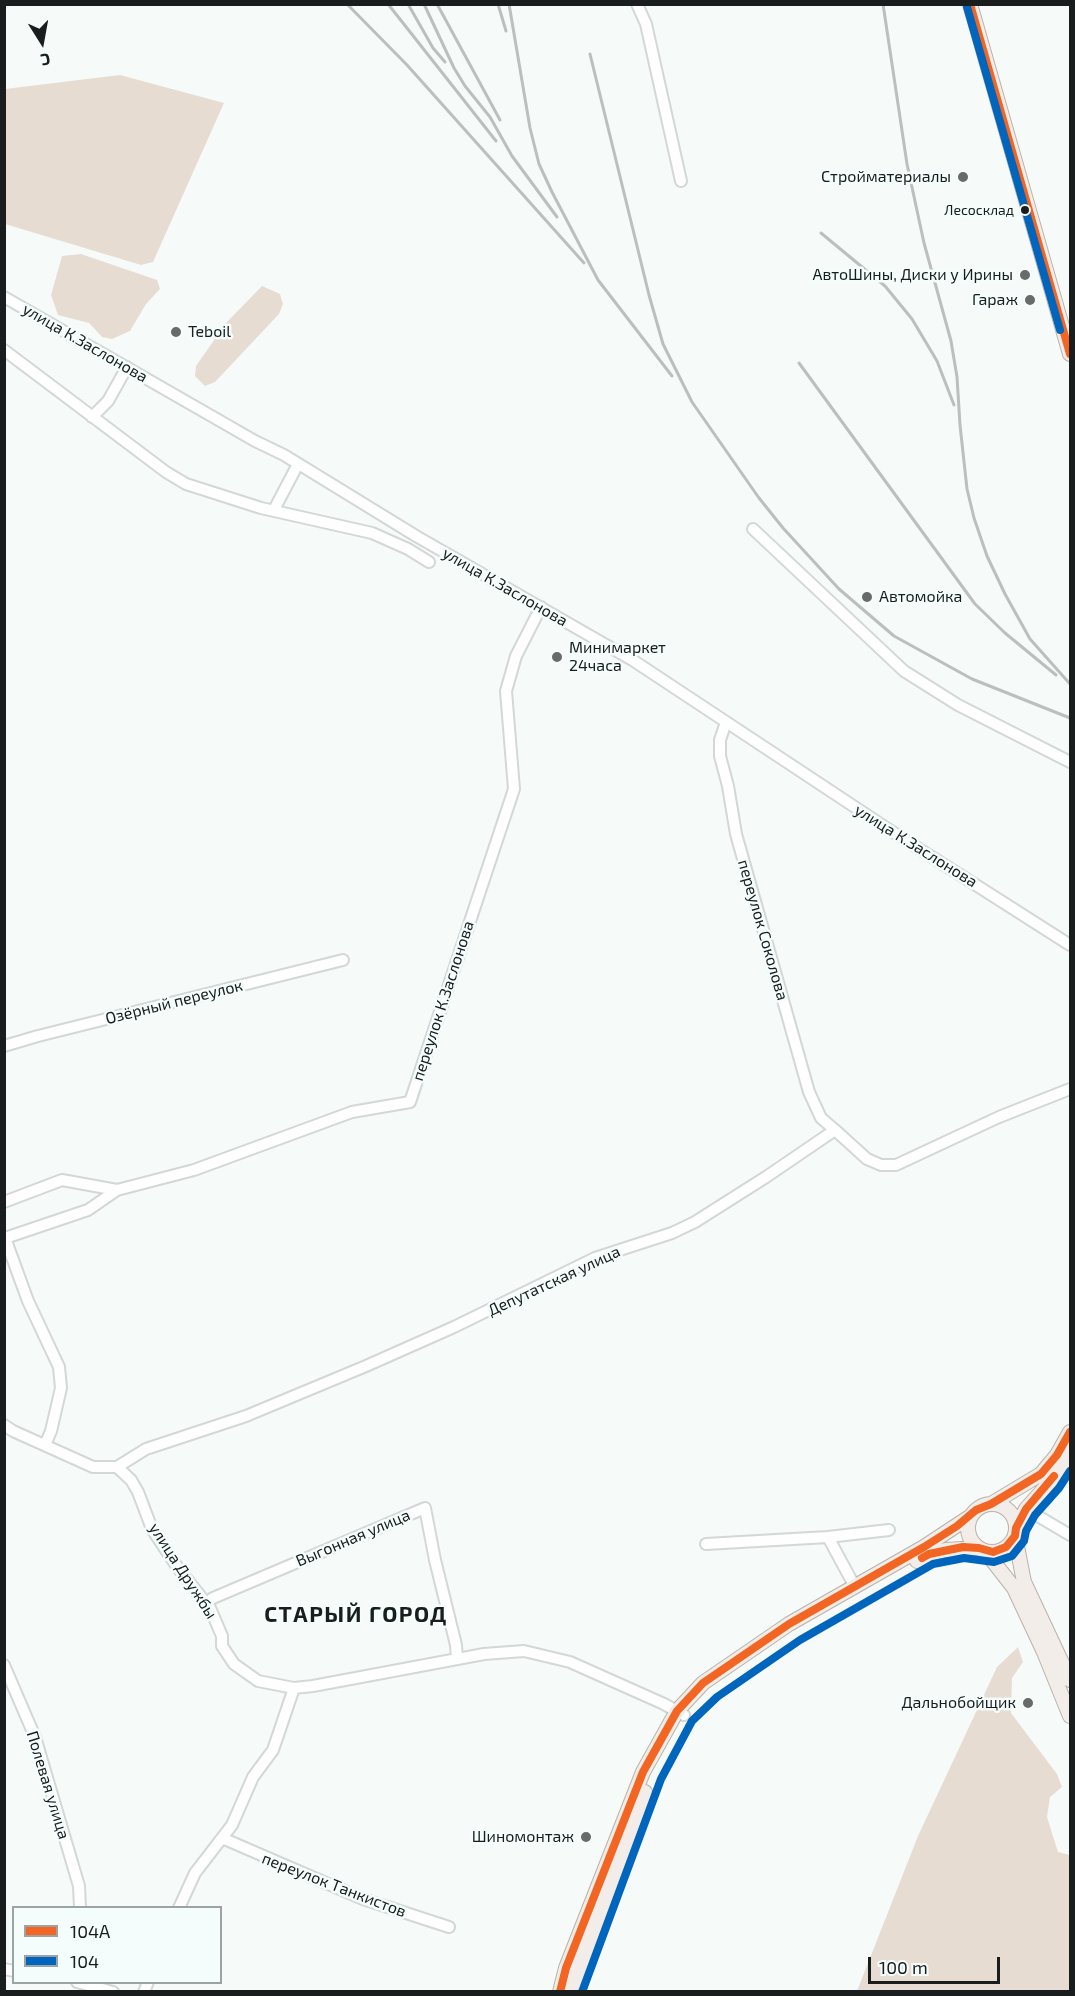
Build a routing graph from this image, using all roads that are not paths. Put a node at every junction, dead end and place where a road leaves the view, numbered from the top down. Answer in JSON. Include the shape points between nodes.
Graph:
{"nodes":[{"id":1,"x":637,"y":4,"type":"edge"},
{"id":2,"x":970,"y":4,"type":"edge"},
{"id":3,"x":977,"y":4,"type":"edge"},
{"id":4,"x":681,"y":181,"type":"dead end"},
{"id":5,"x":4,"y":297,"type":"edge"},
{"id":6,"x":1071,"y":327,"type":"edge"},
{"id":7,"x":4,"y":350,"type":"edge"},
{"id":8,"x":1071,"y":354,"type":"edge"},
{"id":9,"x":127,"y":367,"type":"junction"},
{"id":10,"x":92,"y":417,"type":"junction"},
{"id":11,"x":298,"y":464,"type":"junction"},
{"id":12,"x":276,"y":506,"type":"dead end"},
{"id":13,"x":753,"y":529,"type":"dead end"},
{"id":14,"x":416,"y":536,"type":"junction"},
{"id":15,"x":408,"y":549,"type":"junction"},
{"id":16,"x":429,"y":562,"type":"dead end"},
{"id":17,"x":541,"y":608,"type":"junction"},
{"id":18,"x":726,"y":722,"type":"junction"},
{"id":19,"x":1071,"y":762,"type":"edge"},
{"id":20,"x":1056,"y":934,"type":"junction"},
{"id":21,"x":1071,"y":938,"type":"edge"},
{"id":22,"x":1071,"y":945,"type":"edge"},
{"id":23,"x":343,"y":960,"type":"dead end"},
{"id":24,"x":4,"y":1046,"type":"edge"},
{"id":25,"x":1071,"y":1089,"type":"edge"},
{"id":26,"x":835,"y":1130,"type":"junction"},
{"id":27,"x":117,"y":1190,"type":"junction"},
{"id":28,"x":4,"y":1202,"type":"edge"},
{"id":29,"x":5,"y":1238,"type":"edge"},
{"id":30,"x":4,"y":1425,"type":"edge"},
{"id":31,"x":1071,"y":1432,"type":"edge"},
{"id":32,"x":45,"y":1445,"type":"junction"},
{"id":33,"x":1071,"y":1453,"type":"edge"},
{"id":34,"x":117,"y":1467,"type":"junction"},
{"id":35,"x":991,"y":1504,"type":"junction"},
{"id":36,"x":1026,"y":1509,"type":"junction"},
{"id":37,"x":971,"y":1516,"type":"junction"},
{"id":38,"x":889,"y":1530,"type":"dead end"},
{"id":39,"x":1015,"y":1532,"type":"junction"},
{"id":40,"x":1071,"y":1535,"type":"edge"},
{"id":41,"x":828,"y":1537,"type":"junction"},
{"id":42,"x":706,"y":1544,"type":"dead end"},
{"id":43,"x":982,"y":1550,"type":"junction"},
{"id":44,"x":855,"y":1587,"type":"junction"},
{"id":45,"x":206,"y":1603,"type":"junction"},
{"id":46,"x":457,"y":1659,"type":"junction"},
{"id":47,"x":4,"y":1665,"type":"edge"},
{"id":48,"x":1071,"y":1680,"type":"edge"},
{"id":49,"x":294,"y":1688,"type":"junction"},
{"id":50,"x":681,"y":1713,"type":"junction"},
{"id":51,"x":1071,"y":1716,"type":"edge"},
{"id":52,"x":222,"y":1838,"type":"junction"},
{"id":53,"x":80,"y":1906,"type":"edge"},
{"id":54,"x":180,"y":1906,"type":"edge"},
{"id":55,"x":449,"y":1927,"type":"dead end"},
{"id":56,"x":81,"y":1985,"type":"edge"},
{"id":57,"x":113,"y":1992,"type":"edge"},
{"id":58,"x":560,"y":1992,"type":"edge"},
{"id":59,"x":571,"y":1992,"type":"edge"}],
"edges":[{"from":1,"to":4,"type":"street","via":[[646,24]]},
{"from":2,"to":8,"type":"main road"},
{"from":3,"to":6,"type":"main road"},
{"from":5,"to":9,"type":"street","name":"улица К.Заслонова"},
{"from":7,"to":10,"type":"street"},
{"from":9,"to":10,"type":"street","via":[[108,401]]},
{"from":9,"to":11,"type":"street","name":"улица К.Заслонова"},
{"from":10,"to":15,"type":"street","via":[[186,484],[261,508],[372,533]]},
{"from":11,"to":12,"type":"street"},
{"from":11,"to":14,"type":"street","name":"улица К.Заслонова"},
{"from":13,"to":19,"type":"street","via":[[904,671],[958,705]]},
{"from":14,"to":15,"type":"street"},
{"from":14,"to":17,"type":"street","name":"улица К.Заслонова"},
{"from":15,"to":16,"type":"street"},
{"from":17,"to":18,"type":"street","name":"улица К.Заслонова","via":[[634,661]]},
{"from":17,"to":27,"type":"street","name":"переулок К.Заслонова","via":[[516,656],[506,691],[514,789],[410,1102],[352,1112],[194,1170]]},
{"from":18,"to":20,"type":"street","name":"улица К.Заслонова"},
{"from":18,"to":26,"type":"street","name":"переулок Соколова","via":[[720,756],[738,844],[809,1092],[821,1118]]},
{"from":20,"to":21,"type":"street","name":"улица К.Заслонова"},
{"from":20,"to":22,"type":"street","name":"улица К.Заслонова"},
{"from":23,"to":24,"type":"street","name":"Озёрный переулок"},
{"from":25,"to":26,"type":"street","via":[[896,1165],[881,1165],[867,1158]]},
{"from":26,"to":34,"type":"street","name":"Депутатская улица","via":[[741,1193],[672,1233],[595,1258],[395,1353],[291,1398],[146,1449]]},
{"from":27,"to":28,"type":"street","name":"переулок К.Заслонова","via":[[62,1180]]},
{"from":27,"to":29,"type":"street","name":"переулок К.Заслонова","via":[[88,1210]]},
{"from":29,"to":32,"type":"street","via":[[28,1302],[59,1367],[61,1388]]},
{"from":30,"to":32,"type":"street"},
{"from":31,"to":35,"type":"main road","via":[[1041,1474]]},
{"from":32,"to":34,"type":"street","via":[[93,1467]]},
{"from":33,"to":36,"type":"main road"},
{"from":34,"to":45,"type":"street","name":"улица Дружбы","via":[[131,1480],[152,1529]]},
{"from":35,"to":37,"type":"main road"},
{"from":35,"to":39,"type":"main road","via":[[1005,1508],[1015,1520]]},
{"from":36,"to":39,"type":"main road"},
{"from":36,"to":40,"type":"street"},
{"from":37,"to":43,"type":"main road","via":[[968,1530],[973,1543]]},
{"from":37,"to":44,"type":"main road"},
{"from":38,"to":41,"type":"street"},
{"from":39,"to":43,"type":"main road","via":[[1011,1542],[1000,1551]]},
{"from":39,"to":48,"type":"main road","via":[[1024,1581]]},
{"from":41,"to":42,"type":"street"},
{"from":41,"to":44,"type":"street"},
{"from":43,"to":50,"type":"main road","via":[[963,1547],[929,1554],[794,1631]]},
{"from":43,"to":51,"type":"main road","via":[[1014,1588]]},
{"from":44,"to":50,"type":"main road","via":[[789,1624],[703,1683]]},
{"from":45,"to":46,"type":"street","name":"Выгонная улица","via":[[425,1508]]},
{"from":45,"to":49,"type":"street","name":"улица Дружбы","via":[[222,1636],[222,1646],[234,1664],[258,1681]]},
{"from":46,"to":49,"type":"street"},
{"from":46,"to":50,"type":"street","via":[[524,1651],[570,1662]]},
{"from":47,"to":53,"type":"street","name":"Полевая улица","via":[[35,1737],[79,1886]]},
{"from":49,"to":52,"type":"street","via":[[273,1750]]},
{"from":50,"to":58,"type":"main road","via":[[643,1772]]},
{"from":50,"to":59,"type":"main road","via":[[651,1775]]},
{"from":52,"to":54,"type":"street","via":[[195,1873]]},
{"from":52,"to":55,"type":"street","name":"переулок Танкистов","via":[[363,1899]]},
{"from":56,"to":57,"type":"street"}]}
